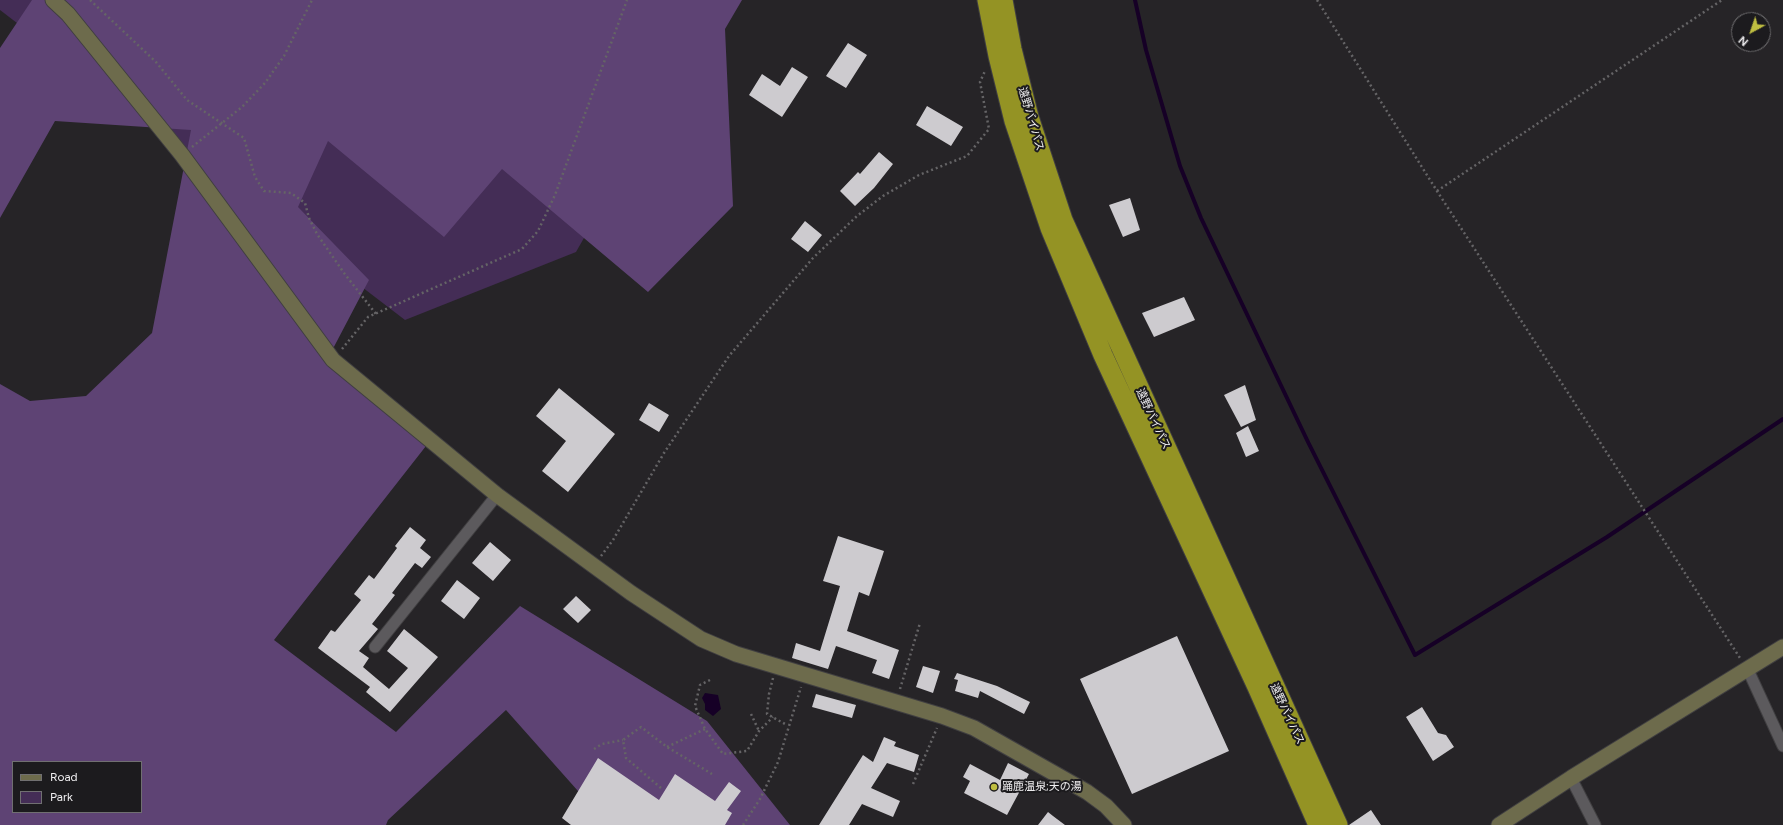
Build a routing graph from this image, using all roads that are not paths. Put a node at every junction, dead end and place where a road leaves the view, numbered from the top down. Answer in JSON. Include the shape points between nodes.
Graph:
{"nodes":[{"id":1,"x":53,"y":0,"type":"edge"},
{"id":2,"x":987,"y":0,"type":"edge"},
{"id":3,"x":1003,"y":0,"type":"edge"},
{"id":4,"x":1155,"y":444,"type":"junction"},
{"id":5,"x":497,"y":495,"type":"junction"},
{"id":6,"x":375,"y":647,"type":"dead end"},
{"id":7,"x":1783,"y":647,"type":"edge"},
{"id":8,"x":1748,"y":670,"type":"junction"},
{"id":9,"x":1783,"y":746,"type":"edge"},
{"id":10,"x":1571,"y":778,"type":"junction"},
{"id":11,"x":1124,"y":825,"type":"edge"},
{"id":12,"x":1318,"y":825,"type":"edge"},
{"id":13,"x":1338,"y":825,"type":"edge"},
{"id":14,"x":1499,"y":825,"type":"edge"},
{"id":15,"x":1595,"y":825,"type":"edge"}],
"edges":[{"from":1,"to":5,"type":"street","via":[[68,14],[182,155],[333,360]]},
{"from":2,"to":4,"type":"highway","name":"遠野バイパス","via":[[1014,121],[1050,228],[1103,355]]},
{"from":3,"to":4,"type":"highway","name":"遠野バイパス","via":[[1012,49],[1030,117],[1063,220]]},
{"from":4,"to":12,"type":"highway","name":"遠野バイパス"},
{"from":4,"to":13,"type":"highway","name":"遠野バイパス"},
{"from":5,"to":6,"type":"street"},
{"from":5,"to":11,"type":"street","via":[[594,567],[672,622],[701,639],[736,654],[974,728],[1057,773],[1100,801]]},
{"from":7,"to":8,"type":"street"},
{"from":8,"to":9,"type":"street"},
{"from":8,"to":10,"type":"street"},
{"from":10,"to":14,"type":"street"},
{"from":10,"to":15,"type":"street"}]}
